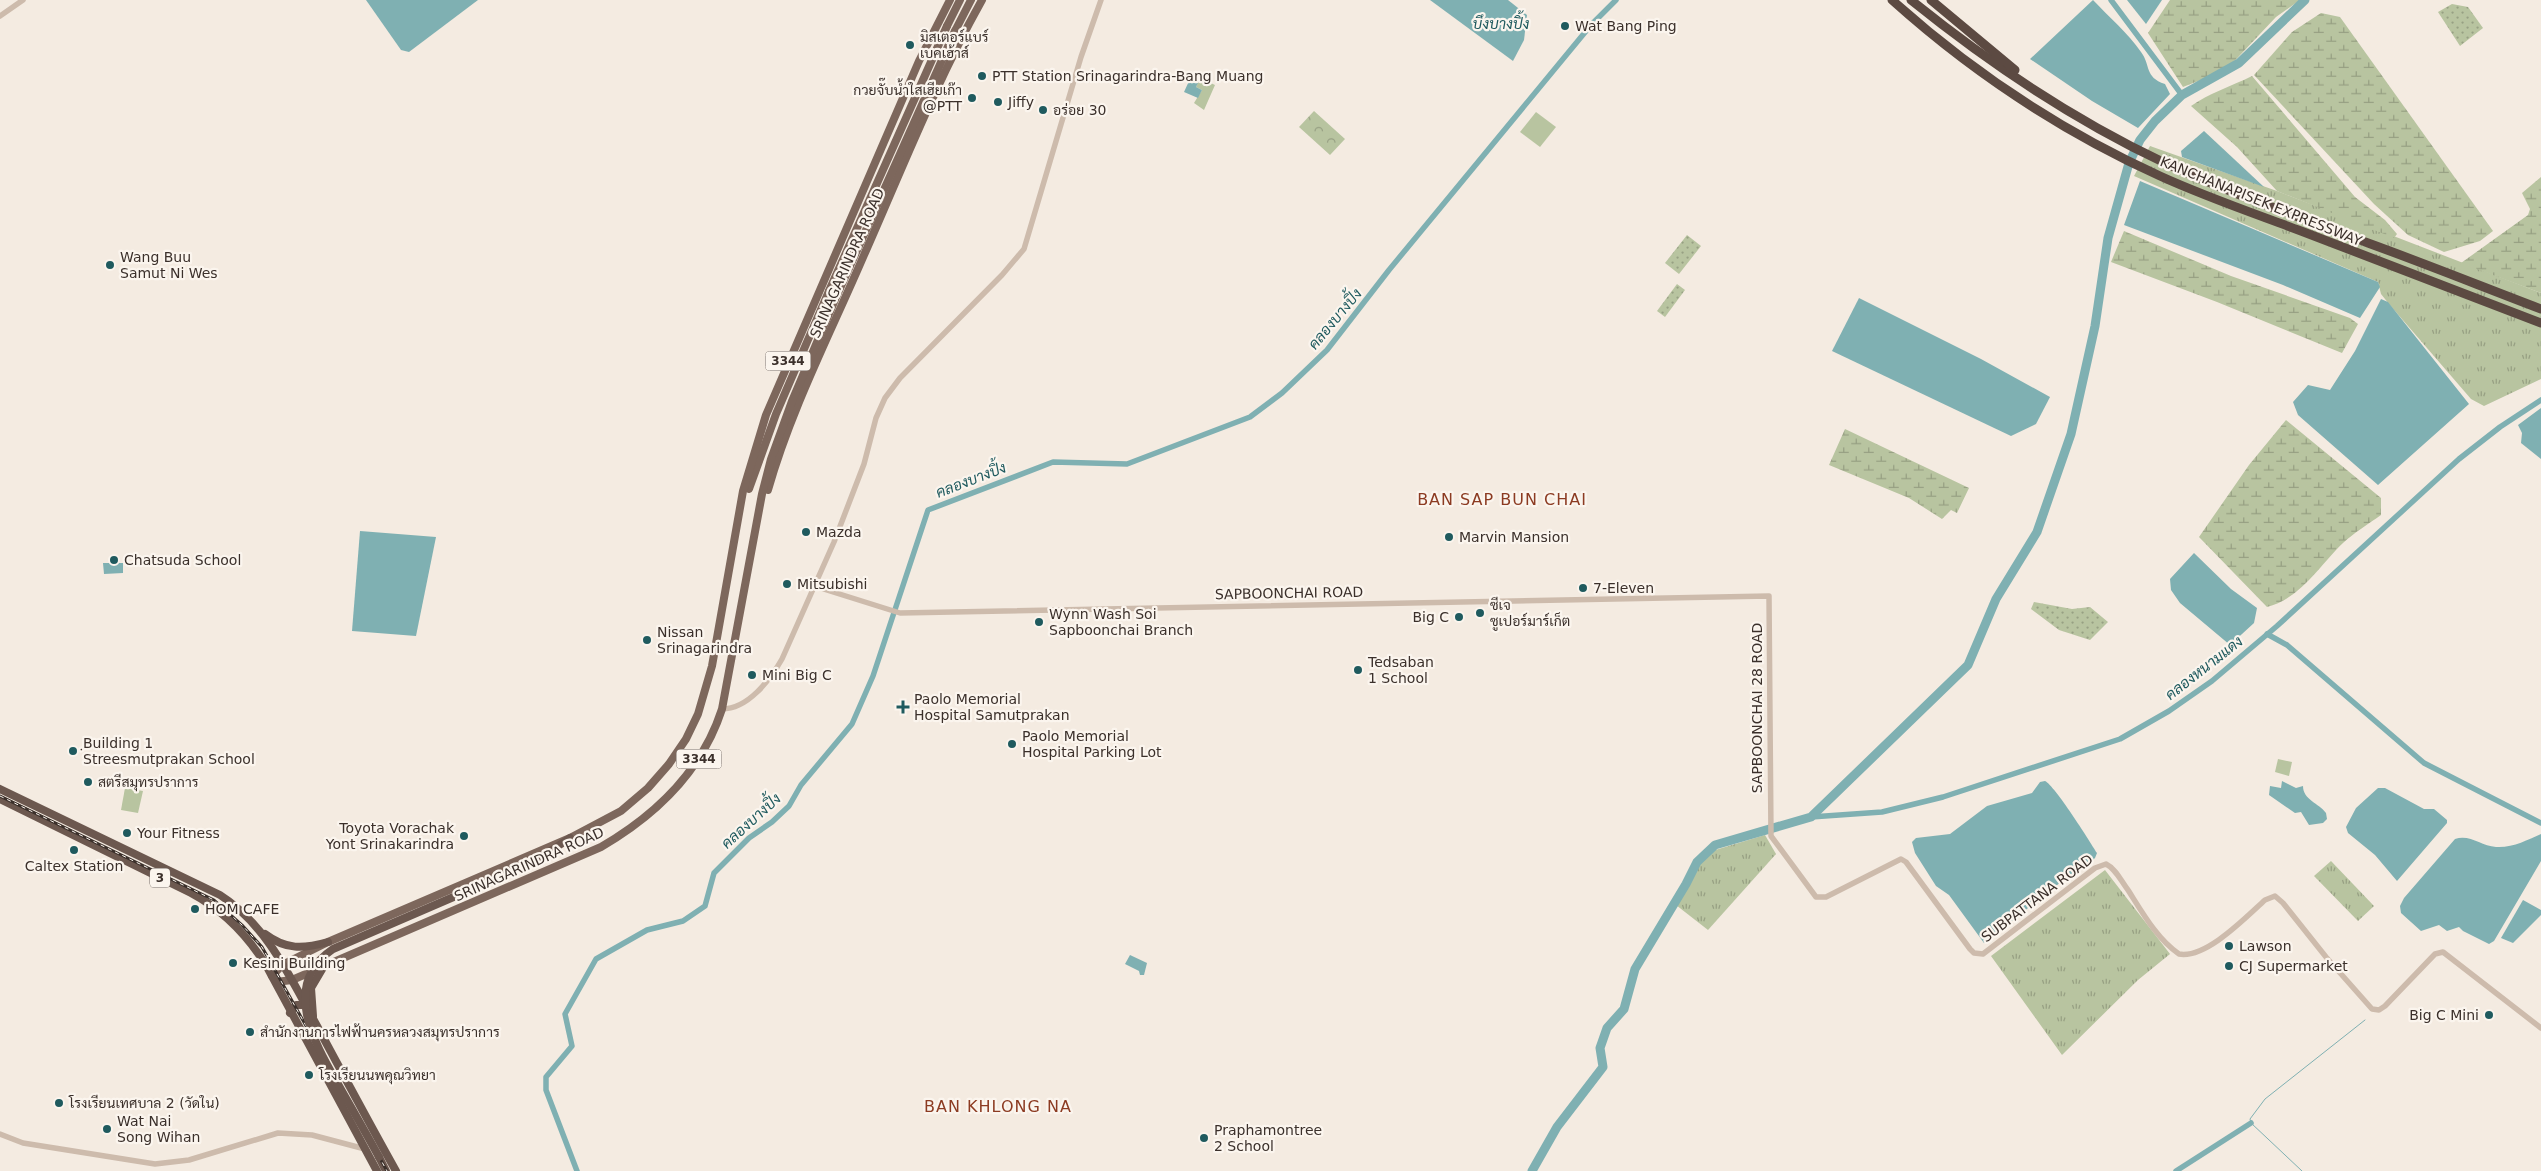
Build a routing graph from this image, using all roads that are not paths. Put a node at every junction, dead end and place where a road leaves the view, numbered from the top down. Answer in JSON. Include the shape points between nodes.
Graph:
{"nodes":[{"id":1,"x":24,"y":0,"type":"edge"},
{"id":2,"x":950,"y":0,"type":"edge"},
{"id":3,"x":960,"y":0,"type":"edge"},
{"id":4,"x":971,"y":0,"type":"edge"},
{"id":5,"x":982,"y":0,"type":"edge"},
{"id":6,"x":1101,"y":0,"type":"edge"},
{"id":7,"x":1892,"y":0,"type":"edge"},
{"id":8,"x":1911,"y":0,"type":"edge"},
{"id":9,"x":1931,"y":0,"type":"edge"},
{"id":10,"x":0,"y":16,"type":"edge"},
{"id":11,"x":2036,"y":90,"type":"junction"},
{"id":12,"x":891,"y":126,"type":"junction"},
{"id":13,"x":916,"y":136,"type":"junction"},
{"id":14,"x":862,"y":191,"type":"junction"},
{"id":15,"x":888,"y":202,"type":"junction"},
{"id":16,"x":2541,"y":309,"type":"edge"},
{"id":17,"x":2541,"y":323,"type":"edge"},
{"id":18,"x":735,"y":539,"type":"junction"},
{"id":19,"x":754,"y":543,"type":"junction"},
{"id":20,"x":814,"y":586,"type":"junction"},
{"id":21,"x":1769,"y":596,"type":"joint"},
{"id":22,"x":722,"y":709,"type":"junction"},
{"id":23,"x":0,"y":789,"type":"edge"},
{"id":24,"x":0,"y":799,"type":"edge"},
{"id":25,"x":1771,"y":836,"type":"joint"},
{"id":26,"x":570,"y":838,"type":"junction"},
{"id":27,"x":257,"y":928,"type":"junction"},
{"id":28,"x":350,"y":933,"type":"junction"},
{"id":29,"x":244,"y":935,"type":"junction"},
{"id":30,"x":328,"y":942,"type":"junction"},
{"id":31,"x":355,"y":952,"type":"junction"},
{"id":32,"x":282,"y":965,"type":"junction"},
{"id":33,"x":324,"y":966,"type":"junction"},
{"id":34,"x":274,"y":979,"type":"junction"},
{"id":35,"x":292,"y":980,"type":"junction"},
{"id":36,"x":305,"y":1005,"type":"junction"},
{"id":37,"x":290,"y":1013,"type":"junction"},
{"id":38,"x":313,"y":1020,"type":"junction"},
{"id":39,"x":2541,"y":1028,"type":"edge"},
{"id":40,"x":0,"y":1134,"type":"edge"},
{"id":41,"x":365,"y":1149,"type":"junction"},
{"id":42,"x":377,"y":1171,"type":"edge"},
{"id":43,"x":386,"y":1171,"type":"edge"},
{"id":44,"x":396,"y":1171,"type":"edge"}],
"edges":[{"from":1,"to":10,"type":"street"},
{"from":2,"to":12,"type":"main road","name":"SRINAGARINDRA ROAD","number":"3344"},
{"from":3,"to":18,"type":"main road","name":"SRINAGARINDRA ROAD","number":"3344","bridge":true,"via":[[767,437]]},
{"from":4,"to":19,"type":"main road","name":"SRINAGARINDRA ROAD","number":"3344","bridge":true,"via":[[954,31],[777,441],[766,478]]},
{"from":5,"to":13,"type":"main road","name":"SRINAGARINDRA ROAD","number":"3344"},
{"from":6,"to":20,"type":"street","via":[[1024,249],[900,378],[885,398],[854,492]]},
{"from":7,"to":17,"type":"highway","name":"KANCHANAPISEK EXPRESSWAY","via":[[1969,62],[2029,103],[2075,132],[2158,175]]},
{"from":8,"to":11,"type":"highway","name":"KANCHANAPISEK EXPRESSWAY"},
{"from":9,"to":11,"type":"highway"},
{"from":11,"to":16,"type":"highway","name":"KANCHANAPISEK EXPRESSWAY","via":[[2082,119],[2166,163],[2254,201]]},
{"from":12,"to":13,"type":"main road","via":[[892,136],[899,143],[908,142]]},
{"from":12,"to":14,"type":"main road","name":"SRINAGARINDRA ROAD","number":"3344"},
{"from":13,"to":15,"type":"main road","name":"SRINAGARINDRA ROAD","number":"3344"},
{"from":14,"to":15,"type":"main road","via":[[871,185],[880,185],[886,191]]},
{"from":14,"to":18,"type":"main road","name":"SRINAGARINDRA ROAD","number":"3344","via":[[770,406],[748,471]]},
{"from":15,"to":19,"type":"main road","name":"SRINAGARINDRA ROAD","number":"3344","via":[[782,447]]},
{"from":18,"to":26,"type":"main road","name":"SRINAGARINDRA ROAD","number":"3344","via":[[707,688],[686,739],[665,769],[634,800],[602,822]]},
{"from":19,"to":22,"type":"main road","name":"SRINAGARINDRA ROAD","number":"3344"},
{"from":20,"to":21,"type":"street","name":"SAPBOONCHAI ROAD","via":[[900,613]]},
{"from":20,"to":22,"type":"street","via":[[772,675],[738,706]]},
{"from":21,"to":25,"type":"street","name":"SAPBOONCHAI 28 ROAD"},
{"from":22,"to":31,"type":"main road","name":"SRINAGARINDRA ROAD","number":"3344","via":[[707,745],[689,773],[659,805],[621,836]]},
{"from":23,"to":27,"type":"highway","number":"3","via":[[220,895]]},
{"from":24,"to":29,"type":"highway","number":"3","via":[[201,898]]},
{"from":25,"to":39,"type":"street","name":"SUBPATTANA ROAD","via":[[1818,898],[1901,859],[1970,949],[1979,954],[1988,951],[2095,868],[2106,864],[2115,871],[2168,946],[2179,954],[2191,954],[2213,944],[2265,900],[2275,896],[2372,1009],[2379,1010],[2384,1006],[2435,954],[2442,952]]},
{"from":26,"to":28,"type":"main road","name":"SRINAGARINDRA ROAD","number":"3344"},
{"from":26,"to":43,"type":"highway","bridge":true,"via":[[537,860],[332,949],[319,960],[308,980],[305,996],[307,1016],[316,1043]]},
{"from":27,"to":29,"type":"highway","via":[[255,937]]},
{"from":27,"to":30,"type":"highway","via":[[290,947],[309,948]]},
{"from":27,"to":32,"type":"highway","number":"3"},
{"from":28,"to":30,"type":"main road","name":"SRINAGARINDRA ROAD","number":"3344"},
{"from":28,"to":31,"type":"main road","via":[[346,945]]},
{"from":29,"to":34,"type":"highway","number":"3"},
{"from":30,"to":32,"type":"main road","name":"SRINAGARINDRA ROAD","number":"3344"},
{"from":31,"to":33,"type":"main road","name":"SRINAGARINDRA ROAD","number":"3344"},
{"from":32,"to":34,"type":"main road","name":"SRINAGARINDRA ROAD","number":"3344"},
{"from":32,"to":35,"type":"highway","number":"3"},
{"from":33,"to":35,"type":"main road","name":"SRINAGARINDRA ROAD","number":"3344"},
{"from":33,"to":38,"type":"highway","via":[[311,988]]},
{"from":34,"to":35,"type":"main road","name":"SRINAGARINDRA ROAD","number":"3344"},
{"from":34,"to":37,"type":"highway","number":"3"},
{"from":35,"to":36,"type":"highway","number":"3"},
{"from":36,"to":37,"type":"highway","via":[[296,1005]]},
{"from":36,"to":38,"type":"highway","number":"3"},
{"from":37,"to":41,"type":"highway","number":"3"},
{"from":38,"to":44,"type":"highway","number":"3"},
{"from":40,"to":41,"type":"street","via":[[24,1143],[155,1164],[189,1160],[278,1133],[312,1135]]},
{"from":41,"to":42,"type":"highway","number":"3"}]}
